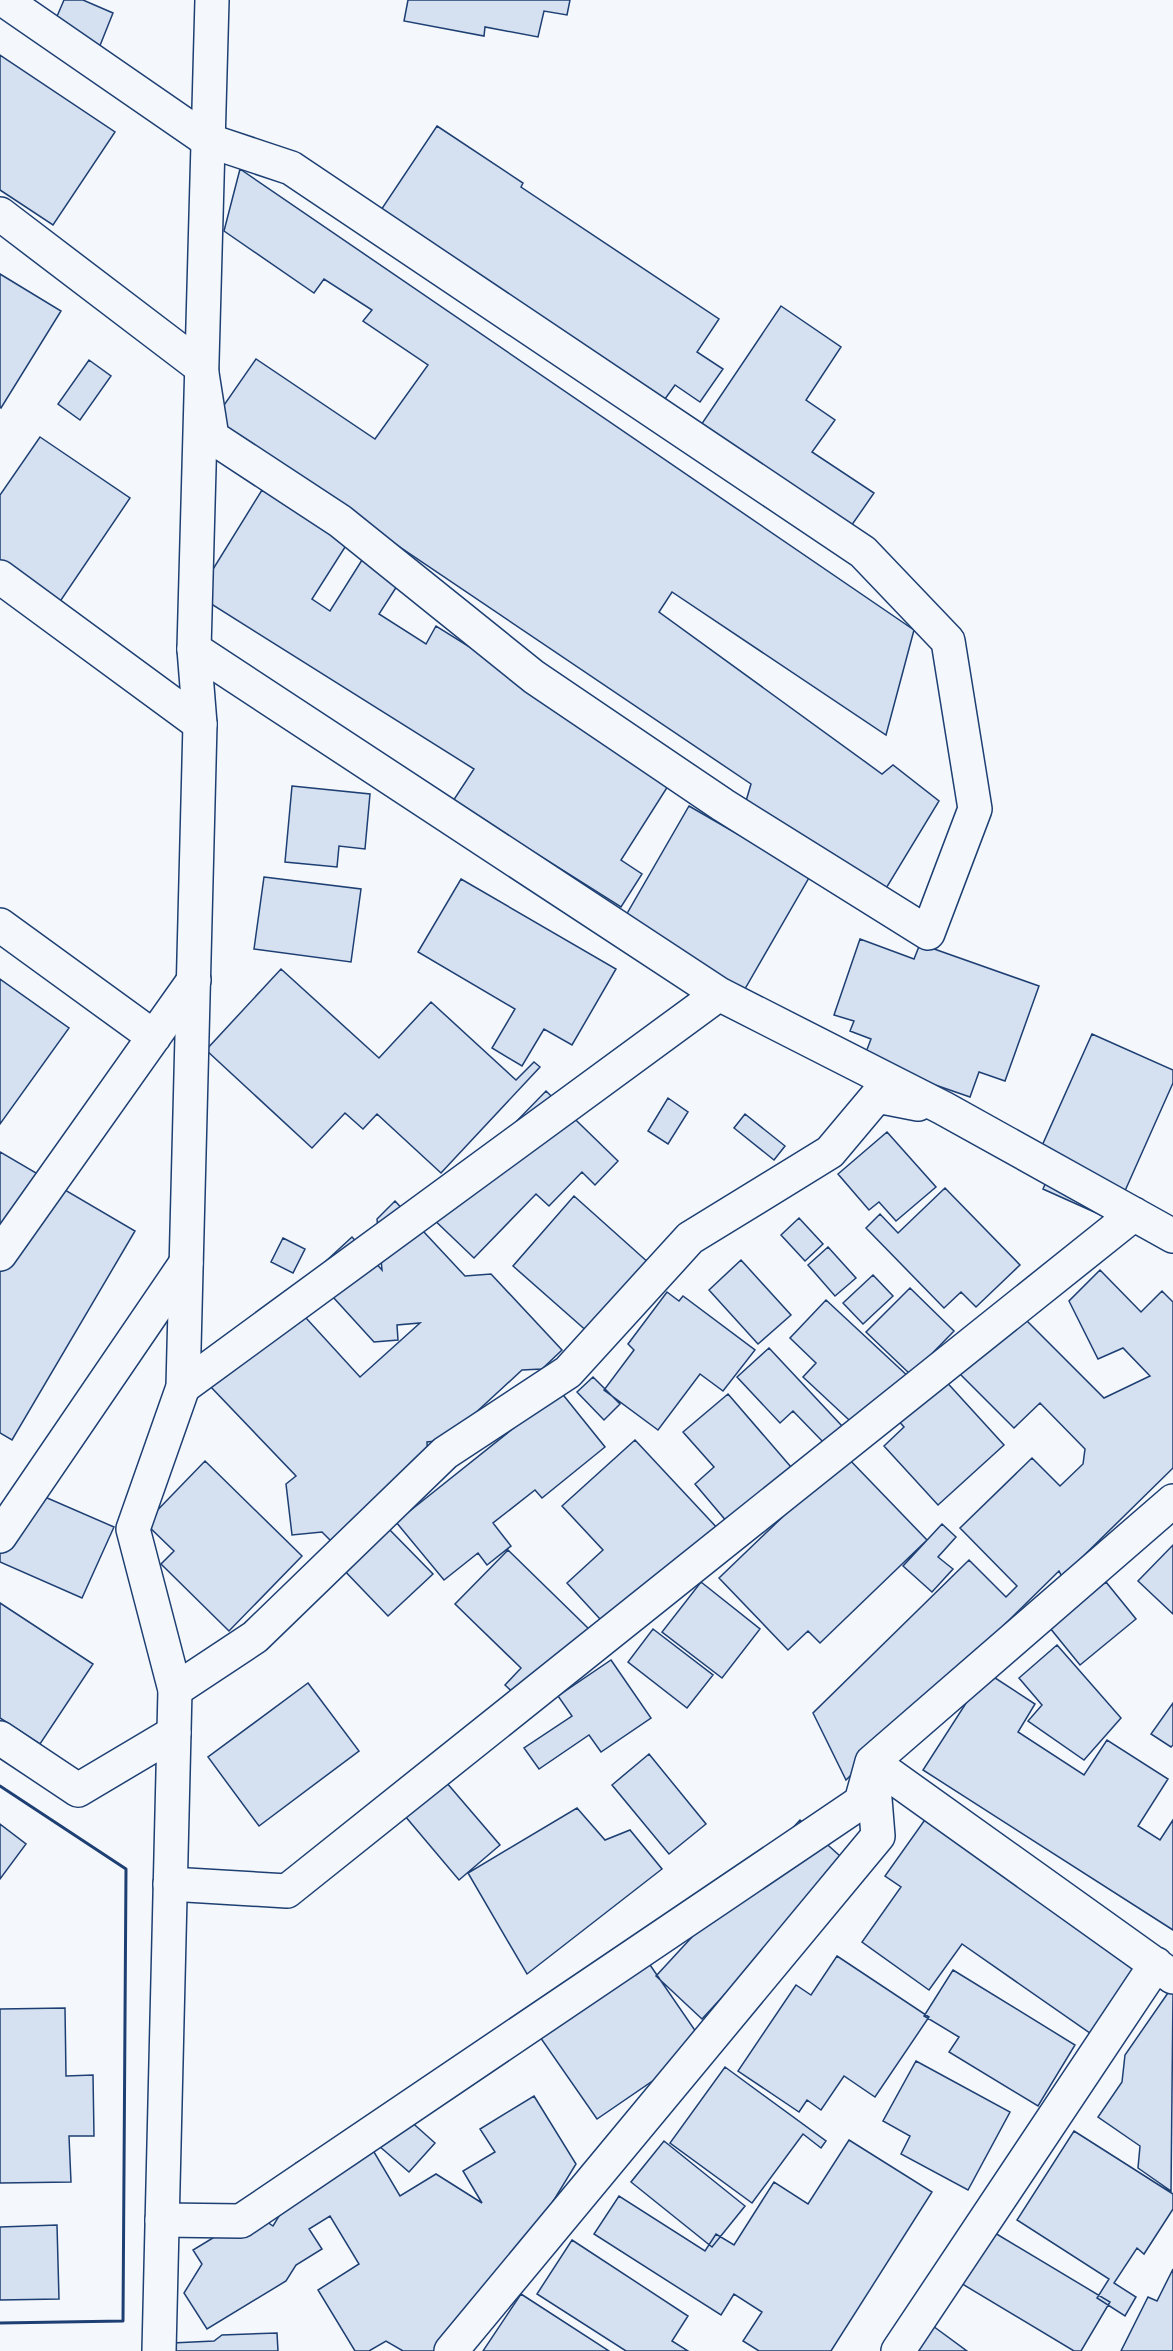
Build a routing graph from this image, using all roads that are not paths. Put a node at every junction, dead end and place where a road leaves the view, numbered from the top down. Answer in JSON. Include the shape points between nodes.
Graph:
{"nodes":[{"id":1,"x":4,"y":0,"type":"edge"},
{"id":2,"x":212,"y":0,"type":"edge"},
{"id":3,"x":207,"y":140,"type":"junction"},
{"id":4,"x":0,"y":214,"type":"edge"},
{"id":5,"x":201,"y":367,"type":"junction"},
{"id":6,"x":0,"y":577,"type":"edge"},
{"id":7,"x":194,"y":649,"type":"junction"},
{"id":8,"x":200,"y":724,"type":"junction"},
{"id":9,"x":0,"y":925,"type":"edge"},
{"id":10,"x":194,"y":980,"type":"junction"},
{"id":11,"x":719,"y":994,"type":"junction"},
{"id":12,"x":154,"y":1037,"type":"junction"},
{"id":13,"x":943,"y":1108,"type":"junction"},
{"id":14,"x":1134,"y":1214,"type":"junction"},
{"id":15,"x":1173,"y":1236,"type":"edge"},
{"id":16,"x":0,"y":1254,"type":"edge"},
{"id":17,"x":186,"y":1263,"type":"junction"},
{"id":18,"x":183,"y":1387,"type":"junction"},
{"id":19,"x":1173,"y":1501,"type":"edge"},
{"id":20,"x":0,"y":1536,"type":"edge"},
{"id":21,"x":175,"y":1690,"type":"junction"},
{"id":22,"x":174,"y":1733,"type":"junction"},
{"id":23,"x":0,"y":1738,"type":"edge"},
{"id":24,"x":872,"y":1762,"type":"junction"},
{"id":25,"x":170,"y":1884,"type":"junction"},
{"id":26,"x":1165,"y":1971,"type":"edge"},
{"id":27,"x":162,"y":2220,"type":"junction"},
{"id":28,"x":159,"y":2351,"type":"edge"},
{"id":29,"x":451,"y":2351,"type":"edge"},
{"id":30,"x":898,"y":2351,"type":"edge"}],
"edges":[{"from":1,"to":3,"type":"street"},
{"from":2,"to":3,"type":"street"},
{"from":3,"to":5,"type":"street"},
{"from":3,"to":5,"type":"street","via":[[291,168],[863,552],[948,641],[975,808],[928,933],[723,805],[534,677],[340,521],[212,437]]},
{"from":4,"to":5,"type":"street"},
{"from":5,"to":7,"type":"street"},
{"from":6,"to":8,"type":"street"},
{"from":7,"to":8,"type":"street"},
{"from":7,"to":11,"type":"street"},
{"from":8,"to":10,"type":"street"},
{"from":9,"to":12,"type":"street"},
{"from":10,"to":12,"type":"street"},
{"from":10,"to":17,"type":"street"},
{"from":11,"to":13,"type":"street"},
{"from":11,"to":18,"type":"street"},
{"from":12,"to":16,"type":"street"},
{"from":13,"to":14,"type":"street"},
{"from":13,"to":21,"type":"street","via":[[877,1096],[830,1152],[690,1238],[568,1372],[445,1454],[255,1637]]},
{"from":14,"to":15,"type":"street"},
{"from":14,"to":25,"type":"street","via":[[287,1891]]},
{"from":17,"to":18,"type":"street"},
{"from":17,"to":20,"type":"street"},
{"from":18,"to":21,"type":"street","via":[[134,1529]]},
{"from":19,"to":24,"type":"street"},
{"from":21,"to":22,"type":"street"},
{"from":22,"to":23,"type":"street","via":[[78,1790]]},
{"from":22,"to":25,"type":"street"},
{"from":24,"to":26,"type":"street"},
{"from":24,"to":27,"type":"street","via":[[861,1802],[241,2222]]},
{"from":24,"to":29,"type":"street","via":[[878,1836]]},
{"from":25,"to":27,"type":"street"},
{"from":26,"to":30,"type":"street"},
{"from":27,"to":28,"type":"street"}]}
